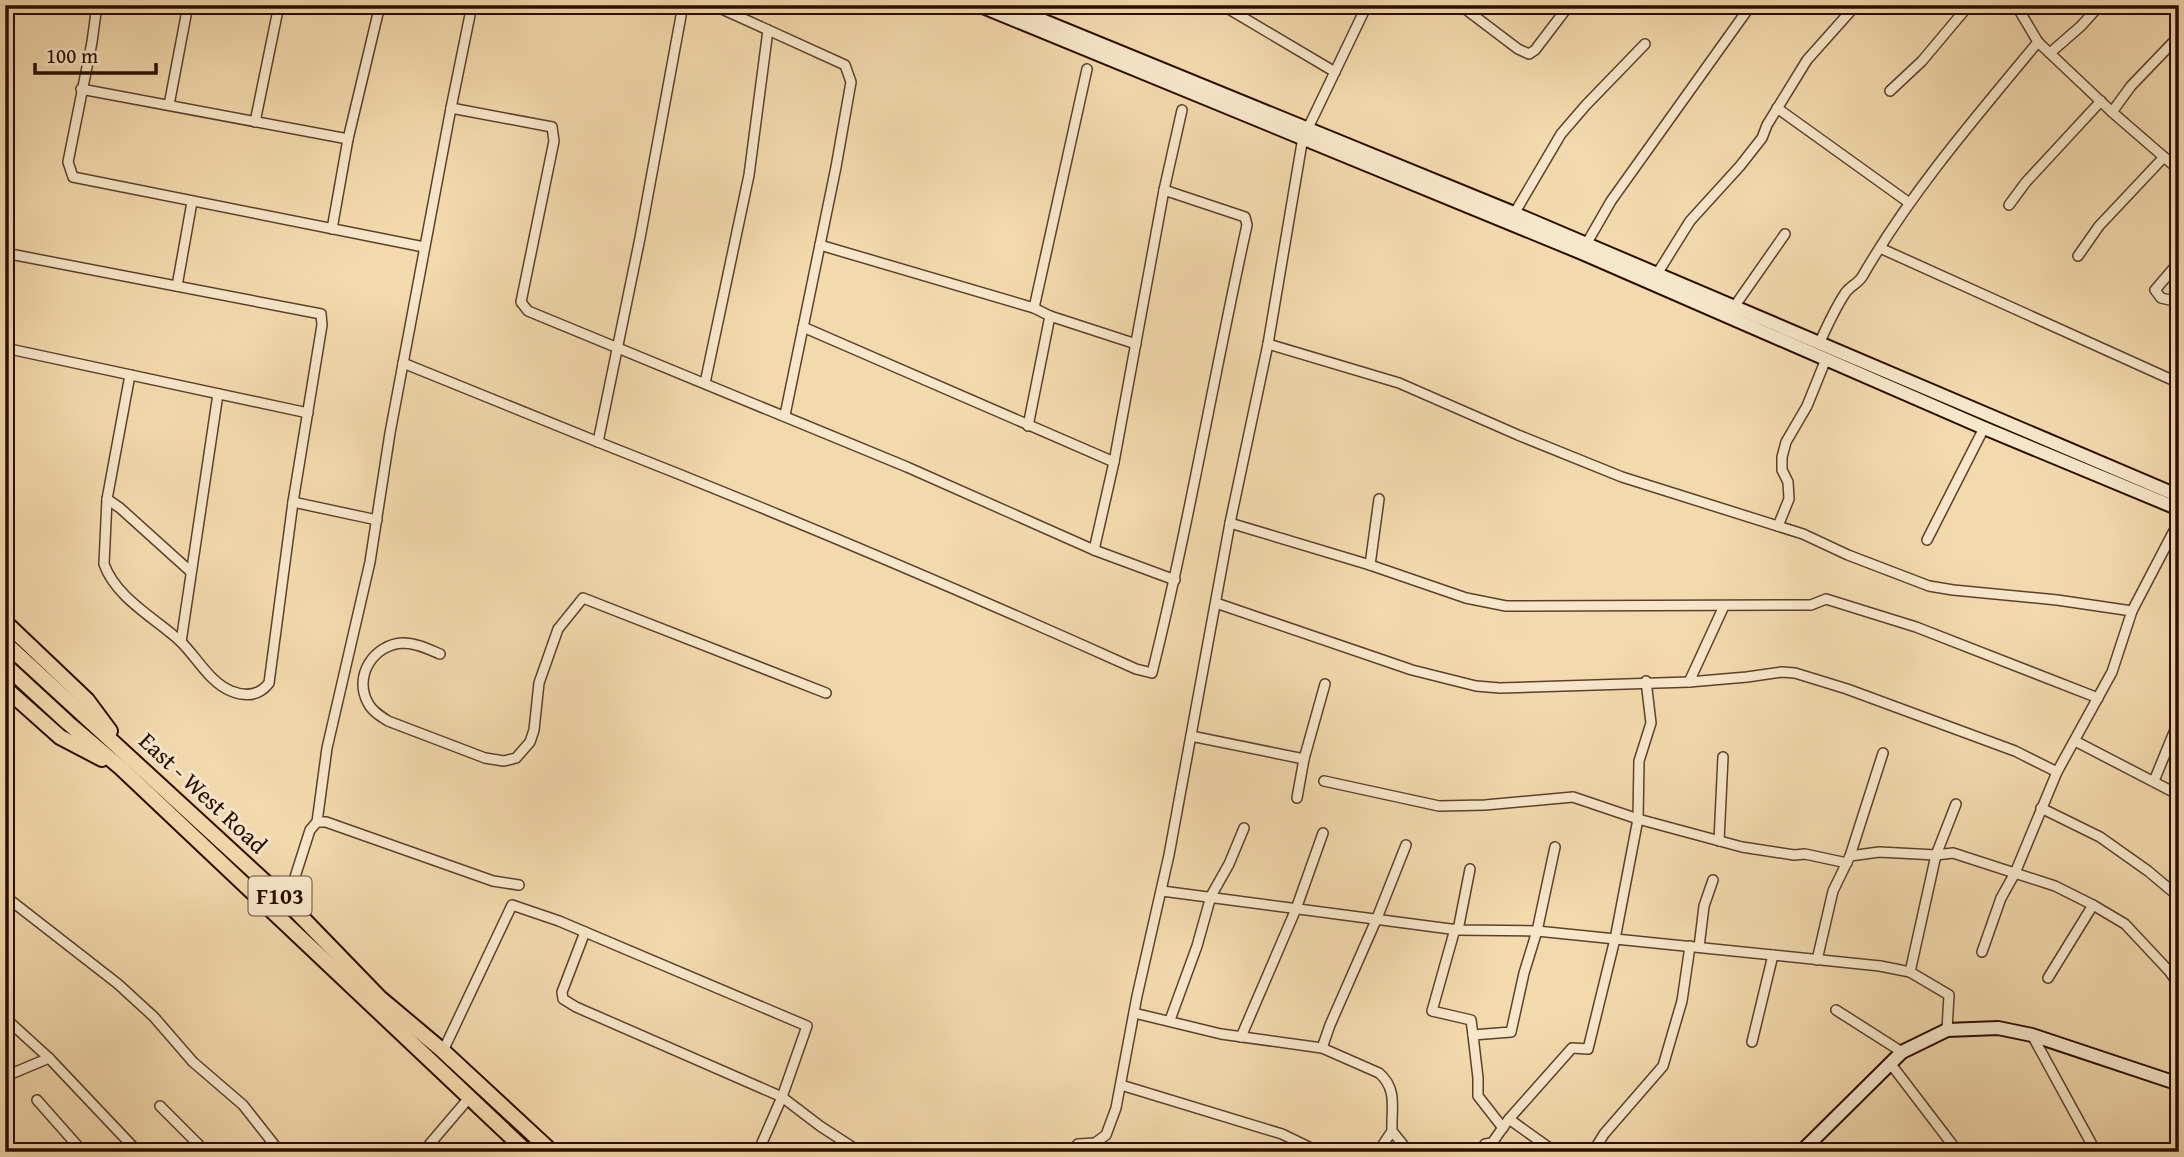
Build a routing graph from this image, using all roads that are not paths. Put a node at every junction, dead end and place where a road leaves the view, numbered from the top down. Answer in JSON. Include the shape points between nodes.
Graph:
{"nodes":[{"id":1,"x":97,"y":5,"type":"edge"},
{"id":2,"x":188,"y":5,"type":"edge"},
{"id":3,"x":279,"y":5,"type":"edge"},
{"id":4,"x":380,"y":5,"type":"edge"},
{"id":5,"x":472,"y":5,"type":"edge"},
{"id":6,"x":682,"y":5,"type":"edge"},
{"id":7,"x":713,"y":5,"type":"edge"},
{"id":8,"x":978,"y":5,"type":"edge"},
{"id":9,"x":1005,"y":5,"type":"edge"},
{"id":10,"x":1222,"y":5,"type":"edge"},
{"id":11,"x":1367,"y":5,"type":"edge"},
{"id":12,"x":1751,"y":5,"type":"edge"},
{"id":13,"x":1856,"y":5,"type":"edge"},
{"id":14,"x":1969,"y":5,"type":"edge"},
{"id":15,"x":2016,"y":5,"type":"edge"},
{"id":16,"x":2100,"y":5,"type":"edge"},
{"id":17,"x":1464,"y":6,"type":"edge"},
{"id":18,"x":1567,"y":8,"type":"dead end"},
{"id":19,"x":768,"y":30,"type":"junction"},
{"id":20,"x":2179,"y":36,"type":"edge"},
{"id":21,"x":2038,"y":41,"type":"junction"},
{"id":22,"x":1645,"y":44,"type":"dead end"},
{"id":23,"x":2050,"y":53,"type":"junction"},
{"id":24,"x":1087,"y":69,"type":"dead end"},
{"id":25,"x":1335,"y":72,"type":"junction"},
{"id":26,"x":81,"y":89,"type":"junction"},
{"id":27,"x":1890,"y":91,"type":"dead end"},
{"id":28,"x":2101,"y":102,"type":"junction"},
{"id":29,"x":169,"y":105,"type":"junction"},
{"id":30,"x":451,"y":108,"type":"junction"},
{"id":31,"x":1777,"y":108,"type":"junction"},
{"id":32,"x":1182,"y":110,"type":"dead end"},
{"id":33,"x":2112,"y":112,"type":"junction"},
{"id":34,"x":256,"y":122,"type":"junction"},
{"id":35,"x":1306,"y":133,"type":"junction"},
{"id":36,"x":348,"y":139,"type":"junction"},
{"id":37,"x":2164,"y":157,"type":"junction"},
{"id":38,"x":2177,"y":166,"type":"edge"},
{"id":39,"x":1164,"y":190,"type":"junction"},
{"id":40,"x":192,"y":202,"type":"junction"},
{"id":41,"x":1908,"y":202,"type":"junction"},
{"id":42,"x":2009,"y":205,"type":"dead end"},
{"id":43,"x":1514,"y":214,"type":"junction"},
{"id":44,"x":332,"y":229,"type":"junction"},
{"id":45,"x":1785,"y":234,"type":"dead end"},
{"id":46,"x":820,"y":245,"type":"junction"},
{"id":47,"x":424,"y":247,"type":"junction"},
{"id":48,"x":1584,"y":248,"type":"junction"},
{"id":49,"x":1880,"y":248,"type":"junction"},
{"id":50,"x":5,"y":253,"type":"edge"},
{"id":51,"x":2078,"y":256,"type":"dead end"},
{"id":52,"x":2179,"y":262,"type":"edge"},
{"id":53,"x":1657,"y":274,"type":"junction"},
{"id":54,"x":177,"y":286,"type":"junction"},
{"id":55,"x":2179,"y":302,"type":"edge"},
{"id":56,"x":1734,"y":307,"type":"junction"},
{"id":57,"x":1034,"y":308,"type":"junction"},
{"id":58,"x":1050,"y":316,"type":"junction"},
{"id":59,"x":803,"y":327,"type":"junction"},
{"id":60,"x":1136,"y":344,"type":"junction"},
{"id":61,"x":1268,"y":344,"type":"junction"},
{"id":62,"x":1819,"y":344,"type":"junction"},
{"id":63,"x":5,"y":348,"type":"edge"},
{"id":64,"x":618,"y":348,"type":"junction"},
{"id":65,"x":1826,"y":359,"type":"junction"},
{"id":66,"x":403,"y":363,"type":"junction"},
{"id":67,"x":130,"y":375,"type":"junction"},
{"id":68,"x":705,"y":383,"type":"junction"},
{"id":69,"x":2179,"y":383,"type":"edge"},
{"id":70,"x":218,"y":394,"type":"junction"},
{"id":71,"x":308,"y":413,"type":"junction"},
{"id":72,"x":785,"y":415,"type":"junction"},
{"id":73,"x":1028,"y":426,"type":"junction"},
{"id":74,"x":1984,"y":428,"type":"junction"},
{"id":75,"x":598,"y":442,"type":"junction"},
{"id":76,"x":1114,"y":462,"type":"junction"},
{"id":77,"x":2179,"y":496,"type":"edge"},
{"id":78,"x":107,"y":499,"type":"junction"},
{"id":79,"x":1379,"y":499,"type":"dead end"},
{"id":80,"x":293,"y":502,"type":"junction"},
{"id":81,"x":2179,"y":509,"type":"edge"},
{"id":82,"x":377,"y":520,"type":"junction"},
{"id":83,"x":2179,"y":522,"type":"edge"},
{"id":84,"x":1230,"y":523,"type":"junction"},
{"id":85,"x":1778,"y":526,"type":"junction"},
{"id":86,"x":1927,"y":540,"type":"dead end"},
{"id":87,"x":1094,"y":550,"type":"junction"},
{"id":88,"x":1370,"y":565,"type":"junction"},
{"id":89,"x":191,"y":572,"type":"junction"},
{"id":90,"x":1175,"y":580,"type":"junction"},
{"id":91,"x":1216,"y":603,"type":"junction"},
{"id":92,"x":1724,"y":606,"type":"junction"},
{"id":93,"x":2132,"y":611,"type":"junction"},
{"id":94,"x":5,"y":622,"type":"edge"},
{"id":95,"x":181,"y":642,"type":"junction"},
{"id":96,"x":5,"y":643,"type":"edge"},
{"id":97,"x":440,"y":654,"type":"dead end"},
{"id":98,"x":5,"y":665,"type":"edge"},
{"id":99,"x":1646,"y":681,"type":"junction"},
{"id":100,"x":1689,"y":681,"type":"junction"},
{"id":101,"x":1325,"y":684,"type":"dead end"},
{"id":102,"x":5,"y":688,"type":"edge"},
{"id":103,"x":826,"y":693,"type":"dead end"},
{"id":104,"x":2098,"y":698,"type":"junction"},
{"id":105,"x":2179,"y":720,"type":"edge"},
{"id":106,"x":1191,"y":736,"type":"junction"},
{"id":107,"x":2075,"y":741,"type":"junction"},
{"id":108,"x":126,"y":752,"type":"junction"},
{"id":109,"x":1883,"y":753,"type":"dead end"},
{"id":110,"x":1723,"y":757,"type":"dead end"},
{"id":111,"x":1304,"y":760,"type":"junction"},
{"id":112,"x":121,"y":768,"type":"junction"},
{"id":113,"x":2057,"y":772,"type":"junction"},
{"id":114,"x":1324,"y":781,"type":"dead end"},
{"id":115,"x":2154,"y":781,"type":"junction"},
{"id":116,"x":2179,"y":795,"type":"edge"},
{"id":117,"x":1297,"y":798,"type":"dead end"},
{"id":118,"x":1956,"y":804,"type":"dead end"},
{"id":119,"x":2042,"y":808,"type":"junction"},
{"id":120,"x":1638,"y":819,"type":"junction"},
{"id":121,"x":317,"y":822,"type":"junction"},
{"id":122,"x":1244,"y":828,"type":"dead end"},
{"id":123,"x":1323,"y":833,"type":"dead end"},
{"id":124,"x":1719,"y":841,"type":"junction"},
{"id":125,"x":1406,"y":845,"type":"dead end"},
{"id":126,"x":1555,"y":846,"type":"dead end"},
{"id":127,"x":1936,"y":855,"type":"junction"},
{"id":128,"x":1849,"y":859,"type":"junction"},
{"id":129,"x":1470,"y":869,"type":"dead end"},
{"id":130,"x":2015,"y":873,"type":"junction"},
{"id":131,"x":1713,"y":880,"type":"dead end"},
{"id":132,"x":519,"y":885,"type":"dead end"},
{"id":133,"x":1162,"y":891,"type":"junction"},
{"id":134,"x":1211,"y":896,"type":"junction"},
{"id":135,"x":5,"y":897,"type":"edge"},
{"id":136,"x":2179,"y":897,"type":"edge"},
{"id":137,"x":287,"y":902,"type":"junction"},
{"id":138,"x":2093,"y":905,"type":"junction"},
{"id":139,"x":1296,"y":909,"type":"junction"},
{"id":140,"x":1377,"y":918,"type":"junction"},
{"id":141,"x":1457,"y":929,"type":"junction"},
{"id":142,"x":1537,"y":931,"type":"junction"},
{"id":143,"x":585,"y":932,"type":"junction"},
{"id":144,"x":1615,"y":939,"type":"junction"},
{"id":145,"x":1695,"y":947,"type":"junction"},
{"id":146,"x":1982,"y":952,"type":"dead end"},
{"id":147,"x":1773,"y":955,"type":"junction"},
{"id":148,"x":1817,"y":960,"type":"junction"},
{"id":149,"x":1910,"y":972,"type":"junction"},
{"id":150,"x":2048,"y":978,"type":"dead end"},
{"id":151,"x":2179,"y":985,"type":"edge"},
{"id":152,"x":1836,"y":1010,"type":"dead end"},
{"id":153,"x":1134,"y":1013,"type":"junction"},
{"id":154,"x":5,"y":1018,"type":"edge"},
{"id":155,"x":1170,"y":1020,"type":"junction"},
{"id":156,"x":1947,"y":1030,"type":"junction"},
{"id":157,"x":1473,"y":1035,"type":"junction"},
{"id":158,"x":2032,"y":1035,"type":"junction"},
{"id":159,"x":1241,"y":1037,"type":"junction"},
{"id":160,"x":1752,"y":1042,"type":"dead end"},
{"id":161,"x":1322,"y":1048,"type":"junction"},
{"id":162,"x":443,"y":1051,"type":"junction"},
{"id":163,"x":1902,"y":1052,"type":"junction"},
{"id":164,"x":49,"y":1058,"type":"junction"},
{"id":165,"x":1889,"y":1063,"type":"junction"},
{"id":166,"x":5,"y":1072,"type":"edge"},
{"id":167,"x":2179,"y":1084,"type":"edge"},
{"id":168,"x":1121,"y":1085,"type":"junction"},
{"id":169,"x":782,"y":1097,"type":"junction"},
{"id":170,"x":469,"y":1098,"type":"junction"},
{"id":171,"x":37,"y":1100,"type":"dead end"},
{"id":172,"x":160,"y":1106,"type":"dead end"},
{"id":173,"x":1509,"y":1119,"type":"junction"},
{"id":174,"x":1503,"y":1128,"type":"junction"},
{"id":175,"x":1392,"y":1131,"type":"junction"},
{"id":176,"x":1095,"y":1143,"type":"junction"},
{"id":177,"x":1494,"y":1147,"type":"edge"},
{"id":178,"x":2179,"y":1147,"type":"edge"},
{"id":179,"x":83,"y":1152,"type":"edge"},
{"id":180,"x":138,"y":1152,"type":"edge"},
{"id":181,"x":206,"y":1152,"type":"edge"},
{"id":182,"x":280,"y":1152,"type":"edge"},
{"id":183,"x":423,"y":1152,"type":"edge"},
{"id":184,"x":527,"y":1152,"type":"edge"},
{"id":185,"x":552,"y":1152,"type":"edge"},
{"id":186,"x":758,"y":1152,"type":"edge"},
{"id":187,"x":860,"y":1152,"type":"edge"},
{"id":188,"x":1070,"y":1152,"type":"edge"},
{"id":189,"x":1106,"y":1152,"type":"edge"},
{"id":190,"x":1319,"y":1152,"type":"edge"},
{"id":191,"x":1378,"y":1152,"type":"edge"},
{"id":192,"x":1409,"y":1152,"type":"edge"},
{"id":193,"x":1479,"y":1152,"type":"edge"},
{"id":194,"x":1556,"y":1152,"type":"edge"},
{"id":195,"x":1593,"y":1152,"type":"edge"},
{"id":196,"x":1801,"y":1152,"type":"edge"},
{"id":197,"x":1958,"y":1152,"type":"edge"},
{"id":198,"x":2096,"y":1152,"type":"edge"},
{"id":199,"x":2166,"y":1152,"type":"edge"}],
"edges":[{"from":1,"to":26,"type":"street"},
{"from":2,"to":29,"type":"street"},
{"from":3,"to":34,"type":"street"},
{"from":4,"to":36,"type":"street"},
{"from":5,"to":30,"type":"street"},
{"from":6,"to":64,"type":"street"},
{"from":7,"to":19,"type":"street"},
{"from":8,"to":35,"type":"main road"},
{"from":9,"to":35,"type":"main road"},
{"from":10,"to":25,"type":"street"},
{"from":11,"to":25,"type":"street"},
{"from":12,"to":48,"type":"street","via":[[1611,201]]},
{"from":13,"to":31,"type":"street","via":[[1807,60]]},
{"from":14,"to":27,"type":"street"},
{"from":15,"to":21,"type":"street"},
{"from":16,"to":23,"type":"street"},
{"from":17,"to":18,"type":"street","via":[[1529,54]]},
{"from":19,"to":46,"type":"street","via":[[845,65],[851,82]]},
{"from":19,"to":68,"type":"street","via":[[749,175]]},
{"from":20,"to":33,"type":"street"},
{"from":21,"to":23,"type":"street"},
{"from":21,"to":41,"type":"street"},
{"from":22,"to":43,"type":"street","via":[[1560,134]]},
{"from":23,"to":28,"type":"street"},
{"from":24,"to":57,"type":"street"},
{"from":25,"to":35,"type":"street"},
{"from":26,"to":29,"type":"street"},
{"from":26,"to":40,"type":"street","via":[[68,162],[73,177]]},
{"from":28,"to":33,"type":"street"},
{"from":28,"to":42,"type":"street"},
{"from":29,"to":34,"type":"street"},
{"from":30,"to":47,"type":"street"},
{"from":30,"to":64,"type":"street","via":[[552,127],[554,141],[521,302],[528,311]]},
{"from":31,"to":41,"type":"street"},
{"from":31,"to":53,"type":"street","via":[[1762,138],[1690,221]]},
{"from":32,"to":39,"type":"street"},
{"from":33,"to":37,"type":"street"},
{"from":34,"to":36,"type":"street"},
{"from":35,"to":43,"type":"main road"},
{"from":35,"to":48,"type":"main road"},
{"from":35,"to":61,"type":"street"},
{"from":36,"to":44,"type":"street"},
{"from":37,"to":38,"type":"street"},
{"from":37,"to":51,"type":"street","via":[[2099,226]]},
{"from":39,"to":60,"type":"street"},
{"from":39,"to":90,"type":"street","via":[[1245,217],[1247,225]]},
{"from":40,"to":44,"type":"street"},
{"from":40,"to":54,"type":"street"},
{"from":41,"to":49,"type":"street"},
{"from":43,"to":48,"type":"main road"},
{"from":44,"to":47,"type":"street"},
{"from":45,"to":56,"type":"street"},
{"from":46,"to":57,"type":"street"},
{"from":46,"to":59,"type":"street"},
{"from":47,"to":66,"type":"street"},
{"from":48,"to":53,"type":"main road"},
{"from":48,"to":65,"type":"main road"},
{"from":49,"to":62,"type":"street","via":[[1842,298]]},
{"from":49,"to":69,"type":"street"},
{"from":50,"to":54,"type":"street"},
{"from":52,"to":55,"type":"street","via":[[2155,290],[2161,298]]},
{"from":53,"to":56,"type":"main road"},
{"from":54,"to":71,"type":"street","via":[[321,314]]},
{"from":56,"to":62,"type":"main road"},
{"from":57,"to":58,"type":"street"},
{"from":58,"to":60,"type":"street"},
{"from":58,"to":73,"type":"street"},
{"from":59,"to":72,"type":"street"},
{"from":59,"to":73,"type":"street"},
{"from":60,"to":76,"type":"street"},
{"from":61,"to":84,"type":"street"},
{"from":61,"to":85,"type":"street","via":[[1399,383],[1622,477]]},
{"from":62,"to":77,"type":"main road"},
{"from":63,"to":67,"type":"street"},
{"from":64,"to":68,"type":"street"},
{"from":64,"to":75,"type":"street"},
{"from":65,"to":74,"type":"main road"},
{"from":65,"to":85,"type":"street","via":[[1786,442],[1782,470],[1789,499]]},
{"from":66,"to":75,"type":"street"},
{"from":66,"to":82,"type":"street"},
{"from":67,"to":70,"type":"street"},
{"from":67,"to":78,"type":"street"},
{"from":68,"to":72,"type":"street"},
{"from":70,"to":71,"type":"street"},
{"from":70,"to":89,"type":"street"},
{"from":71,"to":80,"type":"street"},
{"from":72,"to":87,"type":"street"},
{"from":73,"to":76,"type":"street"},
{"from":74,"to":81,"type":"main road"},
{"from":74,"to":86,"type":"street"},
{"from":75,"to":90,"type":"street","via":[[732,494],[1152,673]]},
{"from":76,"to":87,"type":"street"},
{"from":78,"to":89,"type":"street"},
{"from":78,"to":95,"type":"street","via":[[107,572],[129,599]]},
{"from":79,"to":88,"type":"street"},
{"from":80,"to":82,"type":"street"},
{"from":80,"to":95,"type":"street","via":[[269,683],[263,691],[249,696],[229,691]]},
{"from":82,"to":121,"type":"street","via":[[327,748]]},
{"from":83,"to":93,"type":"street"},
{"from":84,"to":88,"type":"street"},
{"from":84,"to":91,"type":"street"},
{"from":85,"to":93,"type":"street","via":[[1929,586]]},
{"from":87,"to":90,"type":"street"},
{"from":88,"to":92,"type":"street","via":[[1466,598],[1506,606]]},
{"from":89,"to":95,"type":"street"},
{"from":91,"to":99,"type":"street","via":[[1412,670],[1476,686]]},
{"from":91,"to":106,"type":"street"},
{"from":92,"to":100,"type":"street"},
{"from":92,"to":104,"type":"street","via":[[1811,605],[1826,599],[1916,626]]},
{"from":93,"to":104,"type":"street","via":[[2112,672]]},
{"from":94,"to":108,"type":"main road","via":[[87,700]]},
{"from":96,"to":108,"type":"main road","name":"East - West Road","number":"F103"},
{"from":97,"to":103,"type":"street","via":[[405,643],[378,652],[364,675],[368,702],[388,721],[504,761],[516,758],[530,742],[544,666],[558,629],[583,598]]},
{"from":98,"to":112,"type":"main road","name":"East - West Road","number":"F103"},
{"from":99,"to":100,"type":"street"},
{"from":99,"to":120,"type":"street","via":[[1651,723],[1639,761]]},
{"from":100,"to":113,"type":"street","via":[[1795,673],[2015,751]]},
{"from":101,"to":111,"type":"street"},
{"from":102,"to":112,"type":"main road","via":[[60,737]]},
{"from":104,"to":107,"type":"street"},
{"from":105,"to":115,"type":"street"},
{"from":106,"to":111,"type":"street"},
{"from":106,"to":133,"type":"street"},
{"from":107,"to":113,"type":"street"},
{"from":107,"to":115,"type":"street"},
{"from":108,"to":137,"type":"main road","name":"East - West Road","number":"F103"},
{"from":109,"to":128,"type":"street"},
{"from":110,"to":124,"type":"street"},
{"from":111,"to":117,"type":"street"},
{"from":112,"to":170,"type":"main road","name":"East - West Road","number":"F103"},
{"from":113,"to":119,"type":"street"},
{"from":114,"to":120,"type":"street","via":[[1439,806],[1573,797]]},
{"from":115,"to":116,"type":"street"},
{"from":118,"to":127,"type":"street"},
{"from":119,"to":130,"type":"street"},
{"from":119,"to":136,"type":"street","via":[[2100,837]]},
{"from":120,"to":124,"type":"street"},
{"from":120,"to":144,"type":"street"},
{"from":121,"to":132,"type":"street","via":[[493,881]]},
{"from":121,"to":137,"type":"street","via":[[310,830]]},
{"from":122,"to":134,"type":"street"},
{"from":123,"to":139,"type":"street"},
{"from":124,"to":128,"type":"street","via":[[1767,852]]},
{"from":125,"to":140,"type":"street"},
{"from":126,"to":142,"type":"street"},
{"from":127,"to":128,"type":"street","via":[[1879,852]]},
{"from":127,"to":130,"type":"street","via":[[1953,853]]},
{"from":127,"to":149,"type":"street"},
{"from":128,"to":148,"type":"street","via":[[1833,891]]},
{"from":129,"to":141,"type":"street"},
{"from":130,"to":138,"type":"street"},
{"from":130,"to":146,"type":"street"},
{"from":131,"to":145,"type":"street"},
{"from":133,"to":134,"type":"street"},
{"from":133,"to":153,"type":"street"},
{"from":134,"to":139,"type":"street"},
{"from":134,"to":155,"type":"street"},
{"from":135,"to":182,"type":"street","via":[[154,1017],[193,1062],[243,1105]]},
{"from":137,"to":162,"type":"main road","name":"East - West Road","number":"F103","via":[[380,998]]},
{"from":138,"to":150,"type":"street"},
{"from":138,"to":151,"type":"street","via":[[2125,924]]},
{"from":139,"to":140,"type":"street"},
{"from":139,"to":159,"type":"street"},
{"from":140,"to":141,"type":"street"},
{"from":140,"to":161,"type":"street"},
{"from":141,"to":142,"type":"street"},
{"from":141,"to":157,"type":"street","via":[[1432,1011],[1471,1020]]},
{"from":142,"to":144,"type":"street"},
{"from":142,"to":157,"type":"street","via":[[1511,1032]]},
{"from":143,"to":162,"type":"street","via":[[512,905]]},
{"from":143,"to":169,"type":"street","via":[[563,999]]},
{"from":143,"to":169,"type":"street","via":[[807,1026]]},
{"from":144,"to":145,"type":"street"},
{"from":144,"to":173,"type":"street","via":[[1588,1049],[1572,1048]]},
{"from":145,"to":147,"type":"street"},
{"from":145,"to":195,"type":"street","via":[[1662,1066]]},
{"from":147,"to":148,"type":"street"},
{"from":147,"to":160,"type":"street"},
{"from":148,"to":149,"type":"street"},
{"from":149,"to":156,"type":"street","via":[[1949,995]]},
{"from":152,"to":163,"type":"street"},
{"from":153,"to":155,"type":"street"},
{"from":153,"to":168,"type":"street"},
{"from":154,"to":164,"type":"street"},
{"from":155,"to":159,"type":"street"},
{"from":156,"to":158,"type":"main road","via":[[1998,1028]]},
{"from":156,"to":163,"type":"main road"},
{"from":157,"to":174,"type":"street","via":[[1478,1096]]},
{"from":158,"to":167,"type":"main road"},
{"from":158,"to":198,"type":"street"},
{"from":159,"to":161,"type":"street"},
{"from":161,"to":175,"type":"street","via":[[1385,1078],[1393,1096]]},
{"from":162,"to":185,"type":"main road","name":"East - West Road","number":"F103"},
{"from":163,"to":165,"type":"main road"},
{"from":164,"to":166,"type":"street","via":[[11,1074]]},
{"from":164,"to":180,"type":"street"},
{"from":165,"to":196,"type":"main road"},
{"from":165,"to":197,"type":"street"},
{"from":168,"to":176,"type":"street","via":[[1112,1125]]},
{"from":168,"to":190,"type":"street","via":[[1282,1135]]},
{"from":169,"to":186,"type":"street"},
{"from":169,"to":187,"type":"street"},
{"from":170,"to":183,"type":"street"},
{"from":170,"to":184,"type":"main road","name":"East - West Road","number":"F103"},
{"from":171,"to":179,"type":"street"},
{"from":172,"to":181,"type":"street"},
{"from":173,"to":174,"type":"street"},
{"from":173,"to":194,"type":"street"},
{"from":174,"to":177,"type":"street"},
{"from":175,"to":191,"type":"street"},
{"from":175,"to":192,"type":"street"},
{"from":176,"to":188,"type":"street","via":[[1078,1144]]},
{"from":176,"to":189,"type":"street"},
{"from":177,"to":193,"type":"street","via":[[1485,1144]]},
{"from":178,"to":199,"type":"street"}]}
